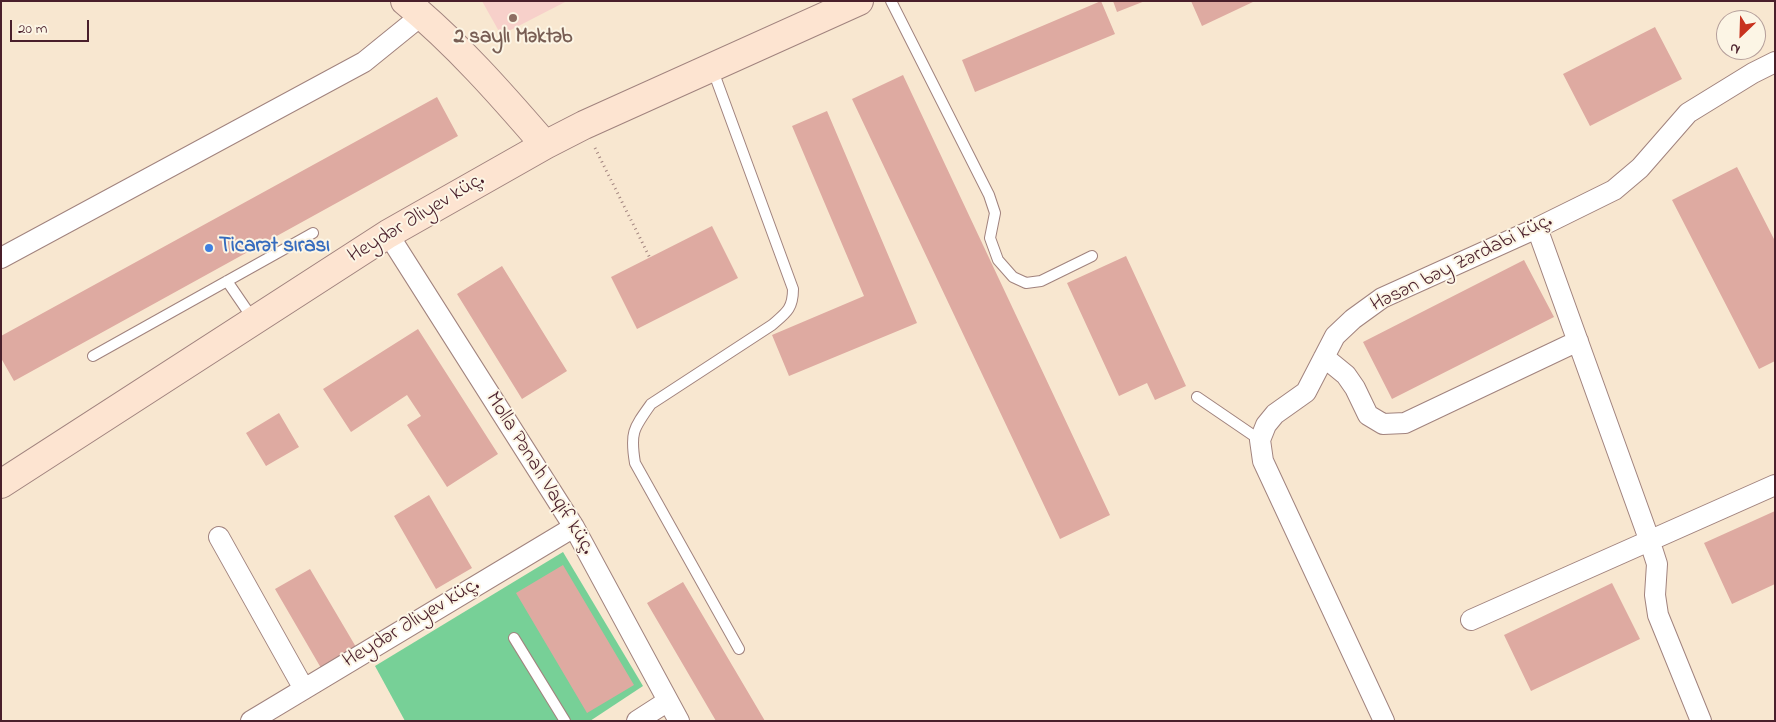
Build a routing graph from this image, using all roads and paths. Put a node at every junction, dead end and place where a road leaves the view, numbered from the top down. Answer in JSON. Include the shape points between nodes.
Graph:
{"nodes":[{"id":1,"x":859,"y":1,"type":"edge"},
{"id":2,"x":891,"y":1,"type":"edge"},
{"id":3,"x":418,"y":8,"type":"edge"},
{"id":4,"x":1775,"y":62,"type":"edge"},
{"id":5,"x":712,"y":67,"type":"junction"},
{"id":6,"x":584,"y":125,"type":"junction"},
{"id":7,"x":545,"y":145,"type":"junction"},
{"id":8,"x":1537,"y":228,"type":"junction"},
{"id":9,"x":313,"y":233,"type":"dead end"},
{"id":10,"x":388,"y":234,"type":"junction"},
{"id":11,"x":1092,"y":256,"type":"dead end"},
{"id":12,"x":1,"y":258,"type":"edge"},
{"id":13,"x":650,"y":258,"type":"dead end"},
{"id":14,"x":227,"y":280,"type":"junction"},
{"id":15,"x":254,"y":321,"type":"junction"},
{"id":16,"x":1578,"y":341,"type":"junction"},
{"id":17,"x":93,"y":356,"type":"dead end"},
{"id":18,"x":1324,"y":357,"type":"junction"},
{"id":19,"x":1196,"y":397,"type":"dead end"},
{"id":20,"x":1260,"y":440,"type":"junction"},
{"id":21,"x":3,"y":480,"type":"edge"},
{"id":22,"x":1775,"y":485,"type":"edge"},
{"id":23,"x":574,"y":526,"type":"junction"},
{"id":24,"x":219,"y":537,"type":"dead end"},
{"id":25,"x":1649,"y":539,"type":"junction"},
{"id":26,"x":1471,"y":620,"type":"dead end"},
{"id":27,"x":514,"y":638,"type":"dead end"},
{"id":28,"x":739,"y":649,"type":"dead end"},
{"id":29,"x":304,"y":689,"type":"junction"},
{"id":30,"x":668,"y":701,"type":"junction"},
{"id":31,"x":251,"y":721,"type":"edge"},
{"id":32,"x":565,"y":721,"type":"edge"},
{"id":33,"x":637,"y":721,"type":"edge"},
{"id":34,"x":679,"y":721,"type":"edge"},
{"id":35,"x":1384,"y":721,"type":"edge"},
{"id":36,"x":1701,"y":721,"type":"edge"}],
"edges":[{"from":1,"to":5,"type":"main road","name":"Heydər Əliyev küç."},
{"from":2,"to":11,"type":"lane","via":[[989,195],[994,213],[990,238],[998,260],[1013,277],[1026,282],[1041,281]]},
{"from":3,"to":7,"type":"main road","via":[[478,68]]},
{"from":3,"to":12,"type":"street","via":[[364,62]]},
{"from":4,"to":8,"type":"street","name":"Həsən bəy Zərdabi küç.","via":[[1688,113],[1640,168],[1614,190]]},
{"from":5,"to":6,"type":"main road","name":"Heydər Əliyev küç."},
{"from":5,"to":28,"type":"lane","via":[[793,289],[793,302],[772,325],[651,404],[638,422],[632,441],[635,463]]},
{"from":6,"to":7,"type":"main road","name":"Heydər Əliyev küç."},
{"from":6,"to":13,"type":"path"},
{"from":7,"to":10,"type":"main road","name":"Heydər Əliyev küç."},
{"from":8,"to":16,"type":"street"},
{"from":8,"to":18,"type":"street","name":"Həsən bəy Zərdabi küç.","via":[[1382,298],[1335,336]]},
{"from":9,"to":14,"type":"lane"},
{"from":10,"to":15,"type":"main road","name":"Heydər Əliyev küç."},
{"from":10,"to":23,"type":"street","name":"Molla Pənah Vaqif küç."},
{"from":14,"to":15,"type":"lane"},
{"from":14,"to":17,"type":"lane"},
{"from":15,"to":21,"type":"main road","name":"Heydər Əliyev küç."},
{"from":16,"to":18,"type":"street","via":[[1405,423],[1383,424],[1368,416],[1346,375]]},
{"from":16,"to":25,"type":"street"},
{"from":18,"to":20,"type":"street","name":"Həsən bəy Zərdabi küç.","via":[[1306,392],[1275,414]]},
{"from":19,"to":20,"type":"lane"},
{"from":20,"to":35,"type":"street","via":[[1263,460]]},
{"from":22,"to":25,"type":"street"},
{"from":23,"to":29,"type":"street","name":"Heydər Əliyev küç."},
{"from":23,"to":30,"type":"street","name":"Molla Pənah Vaqif küç."},
{"from":24,"to":29,"type":"street"},
{"from":25,"to":26,"type":"street"},
{"from":25,"to":36,"type":"street","via":[[1657,564],[1655,594],[1658,615]]},
{"from":27,"to":32,"type":"lane"},
{"from":29,"to":31,"type":"street","name":"Heydər Əliyev küç."},
{"from":30,"to":33,"type":"street"},
{"from":30,"to":34,"type":"street","name":"Molla Pənah Vaqif küç."}]}
